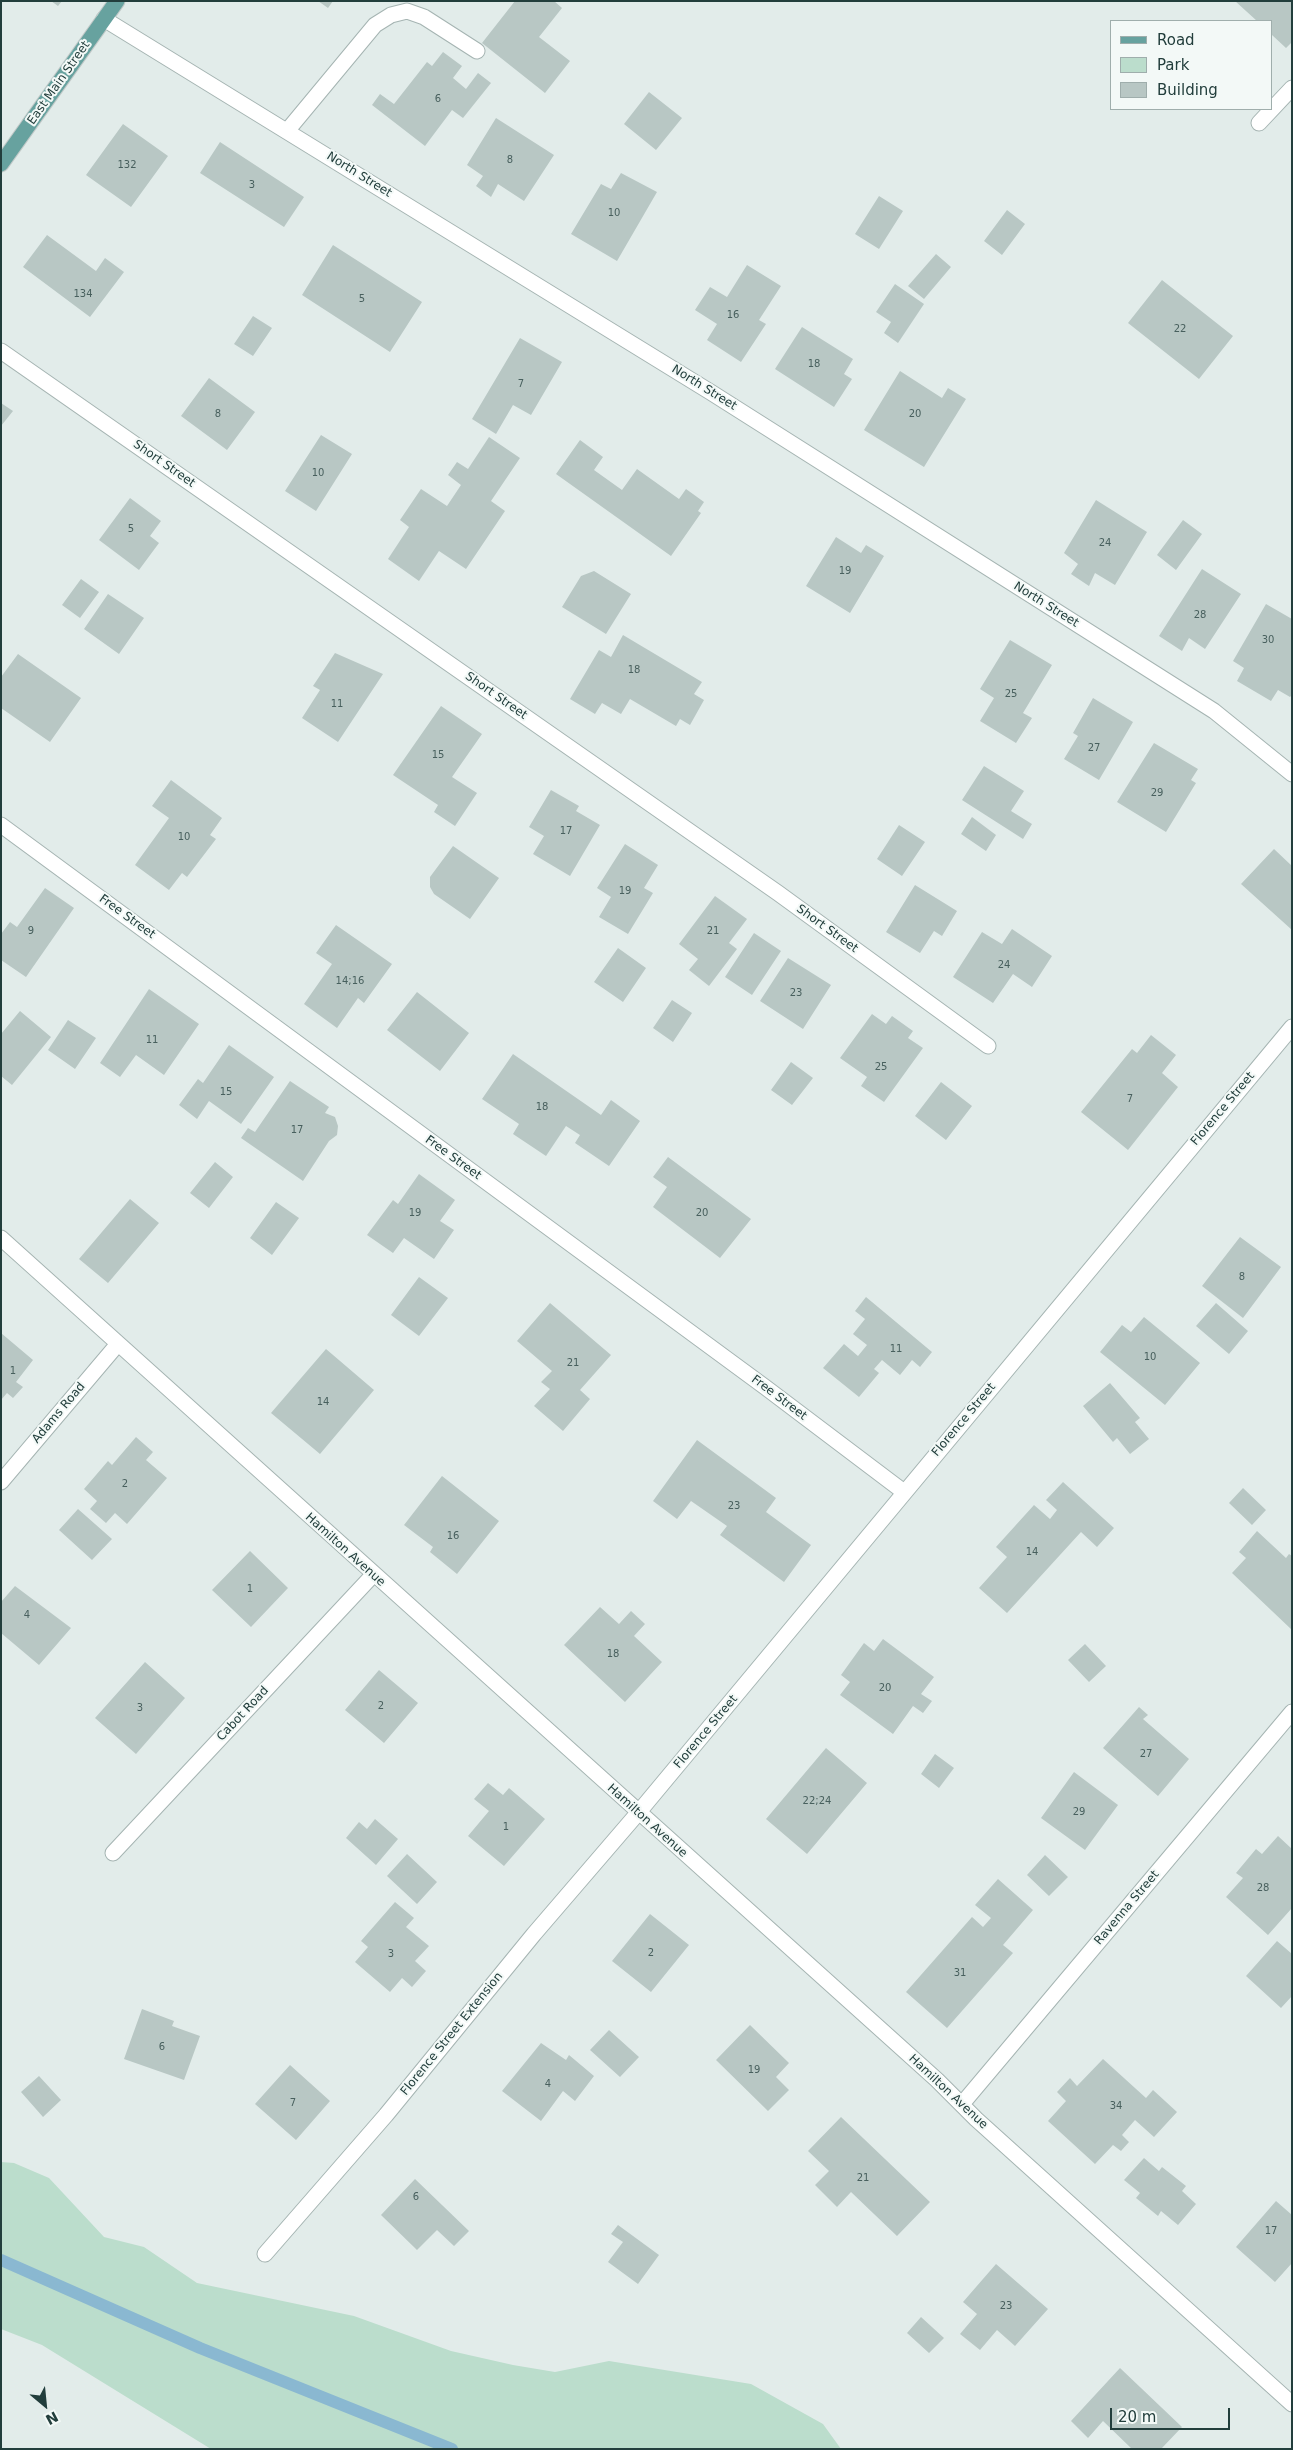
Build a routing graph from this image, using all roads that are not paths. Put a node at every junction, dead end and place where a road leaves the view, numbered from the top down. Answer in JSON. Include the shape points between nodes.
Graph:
{"nodes":[{"id":1,"x":117,"y":1,"type":"edge"},
{"id":2,"x":104,"y":19,"type":"junction"},
{"id":3,"x":477,"y":51,"type":"dead end"},
{"id":4,"x":1292,"y":88,"type":"edge"},
{"id":5,"x":1273,"y":108,"type":"edge"},
{"id":6,"x":1271,"y":110,"type":"edge"},
{"id":7,"x":1259,"y":123,"type":"dead end"},
{"id":8,"x":287,"y":130,"type":"junction"},
{"id":9,"x":1,"y":164,"type":"edge"},
{"id":10,"x":1,"y":351,"type":"edge"},
{"id":11,"x":1292,"y":774,"type":"edge"},
{"id":12,"x":1,"y":825,"type":"edge"},
{"id":13,"x":1292,"y":1027,"type":"edge"},
{"id":14,"x":988,"y":1046,"type":"dead end"},
{"id":15,"x":1,"y":1238,"type":"edge"},
{"id":16,"x":117,"y":1344,"type":"junction"},
{"id":17,"x":1,"y":1482,"type":"edge"},
{"id":18,"x":904,"y":1492,"type":"junction"},
{"id":19,"x":372,"y":1575,"type":"junction"},
{"id":20,"x":1292,"y":1712,"type":"edge"},
{"id":21,"x":638,"y":1814,"type":"junction"},
{"id":22,"x":113,"y":1854,"type":"dead end"},
{"id":23,"x":962,"y":2104,"type":"junction"},
{"id":24,"x":265,"y":2254,"type":"dead end"},
{"id":25,"x":1292,"y":2404,"type":"edge"}],
"edges":[{"from":1,"to":2,"type":"main road","name":"East Main Street"},
{"from":2,"to":8,"type":"street","name":"North Street"},
{"from":2,"to":9,"type":"main road","name":"East Main Street"},
{"from":3,"to":8,"type":"street","via":[[424,17],[407,11],[391,15],[375,25]]},
{"from":4,"to":5,"type":"street"},
{"from":6,"to":7,"type":"street"},
{"from":8,"to":11,"type":"street","name":"North Street","via":[[712,393],[1214,711]]},
{"from":10,"to":14,"type":"street","name":"Short Street","via":[[770,888]]},
{"from":12,"to":18,"type":"street","name":"Free Street"},
{"from":13,"to":18,"type":"street","name":"Florence Street"},
{"from":15,"to":16,"type":"street","name":"Hamilton Avenue"},
{"from":16,"to":17,"type":"street","name":"Adams Road"},
{"from":16,"to":19,"type":"street","name":"Hamilton Avenue"},
{"from":18,"to":21,"type":"street","name":"Florence Street"},
{"from":19,"to":21,"type":"street","name":"Hamilton Avenue"},
{"from":19,"to":22,"type":"street","name":"Cabot Road"},
{"from":20,"to":23,"type":"street","name":"Ravenna Street"},
{"from":21,"to":23,"type":"street","name":"Hamilton Avenue"},
{"from":21,"to":24,"type":"street","name":"Florence Street Extension"},
{"from":23,"to":25,"type":"street","name":"Hamilton Avenue"}]}
